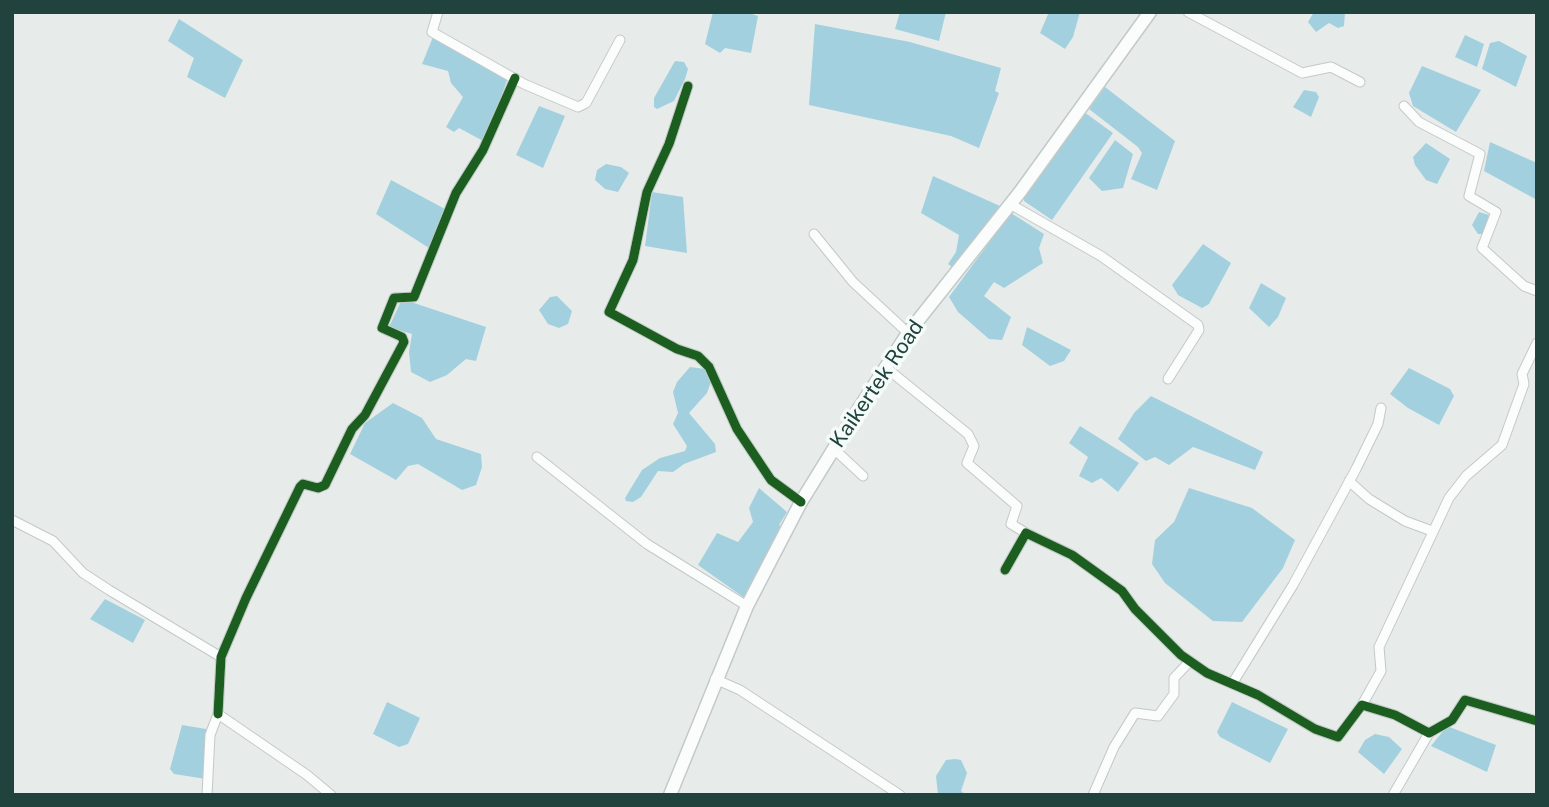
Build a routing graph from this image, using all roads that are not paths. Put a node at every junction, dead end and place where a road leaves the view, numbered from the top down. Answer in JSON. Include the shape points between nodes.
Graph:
{"nodes":[{"id":1,"x":438,"y":12,"type":"edge"},
{"id":2,"x":1150,"y":12,"type":"edge"},
{"id":3,"x":1188,"y":12,"type":"edge"},
{"id":4,"x":620,"y":40,"type":"dead end"},
{"id":5,"x":515,"y":78,"type":"junction"},
{"id":6,"x":1360,"y":82,"type":"dead end"},
{"id":7,"x":688,"y":86,"type":"dead end"},
{"id":8,"x":1404,"y":106,"type":"dead end"},
{"id":9,"x":1010,"y":204,"type":"junction"},
{"id":10,"x":814,"y":234,"type":"dead end"},
{"id":11,"x":1537,"y":291,"type":"edge"},
{"id":12,"x":908,"y":333,"type":"junction"},
{"id":13,"x":1537,"y":343,"type":"edge"},
{"id":14,"x":885,"y":367,"type":"junction"},
{"id":15,"x":1168,"y":379,"type":"dead end"},
{"id":16,"x":1381,"y":408,"type":"dead end"},
{"id":17,"x":834,"y":449,"type":"junction"},
{"id":18,"x":537,"y":457,"type":"dead end"},
{"id":19,"x":863,"y":476,"type":"dead end"},
{"id":20,"x":1349,"y":481,"type":"junction"},
{"id":21,"x":801,"y":502,"type":"junction"},
{"id":22,"x":12,"y":520,"type":"edge"},
{"id":23,"x":1432,"y":531,"type":"junction"},
{"id":24,"x":1026,"y":533,"type":"junction"},
{"id":25,"x":1005,"y":569,"type":"dead end"},
{"id":26,"x":747,"y":606,"type":"junction"},
{"id":27,"x":221,"y":657,"type":"junction"},
{"id":28,"x":1190,"y":661,"type":"junction"},
{"id":29,"x":715,"y":679,"type":"junction"},
{"id":30,"x":1232,"y":684,"type":"junction"},
{"id":31,"x":1362,"y":705,"type":"junction"},
{"id":32,"x":218,"y":715,"type":"junction"},
{"id":33,"x":1537,"y":721,"type":"edge"},
{"id":34,"x":1429,"y":733,"type":"junction"},
{"id":35,"x":207,"y":795,"type":"edge"},
{"id":36,"x":331,"y":795,"type":"edge"},
{"id":37,"x":670,"y":795,"type":"edge"},
{"id":38,"x":900,"y":795,"type":"edge"},
{"id":39,"x":1093,"y":795,"type":"edge"},
{"id":40,"x":1393,"y":795,"type":"edge"}],
"edges":[{"from":1,"to":5,"type":"street","via":[[432,32]]},
{"from":2,"to":9,"type":"main road","name":"Kaikertek Road"},
{"from":3,"to":6,"type":"street","via":[[1302,73],[1331,67]]},
{"from":4,"to":5,"type":"street","via":[[582,106]]},
{"from":5,"to":27,"type":"street","via":[[483,150],[456,193],[414,297],[394,298],[382,328],[404,342],[325,485],[300,487]]},
{"from":7,"to":21,"type":"street","via":[[648,192],[633,260],[609,312],[704,362],[737,429],[771,480]]},
{"from":8,"to":11,"type":"street","via":[[1419,122],[1480,154],[1469,196],[1496,212],[1482,248],[1524,286]]},
{"from":9,"to":12,"type":"main road","name":"Kaikertek Road"},
{"from":9,"to":15,"type":"street","via":[[1101,256],[1198,325]]},
{"from":10,"to":12,"type":"street","via":[[853,282]]},
{"from":12,"to":14,"type":"main road","name":"Kaikertek Road"},
{"from":13,"to":23,"type":"street","via":[[1522,374],[1524,384],[1502,445],[1466,476]]},
{"from":14,"to":17,"type":"main road","name":"Kaikertek Road"},
{"from":14,"to":24,"type":"street","via":[[968,434],[974,446],[967,463],[1017,506],[1011,524]]},
{"from":16,"to":20,"type":"street","via":[[1378,424]]},
{"from":17,"to":19,"type":"street"},
{"from":17,"to":21,"type":"main road","name":"Kaikertek Road"},
{"from":18,"to":26,"type":"street","via":[[647,544]]},
{"from":20,"to":23,"type":"street","via":[[1405,521]]},
{"from":20,"to":30,"type":"street"},
{"from":21,"to":26,"type":"main road","name":"Kaikertek Road"},
{"from":22,"to":27,"type":"street","via":[[53,541],[83,573],[108,590]]},
{"from":23,"to":31,"type":"street","via":[[1380,647],[1381,671]]},
{"from":24,"to":25,"type":"street"},
{"from":24,"to":28,"type":"street","via":[[1072,555],[1122,591]]},
{"from":26,"to":29,"type":"main road","name":"Kaikertek Road"},
{"from":27,"to":32,"type":"street"},
{"from":28,"to":30,"type":"street"},
{"from":28,"to":39,"type":"street","via":[[1174,678],[1174,694],[1158,716],[1135,713]]},
{"from":29,"to":37,"type":"main road","name":"Kaikertek Road"},
{"from":29,"to":38,"type":"street","via":[[750,696]]},
{"from":30,"to":31,"type":"street","via":[[1338,737]]},
{"from":31,"to":34,"type":"street"},
{"from":32,"to":35,"type":"street","via":[[210,735]]},
{"from":32,"to":36,"type":"street"},
{"from":33,"to":34,"type":"street","via":[[1465,700],[1452,720]]},
{"from":34,"to":40,"type":"street"}]}
